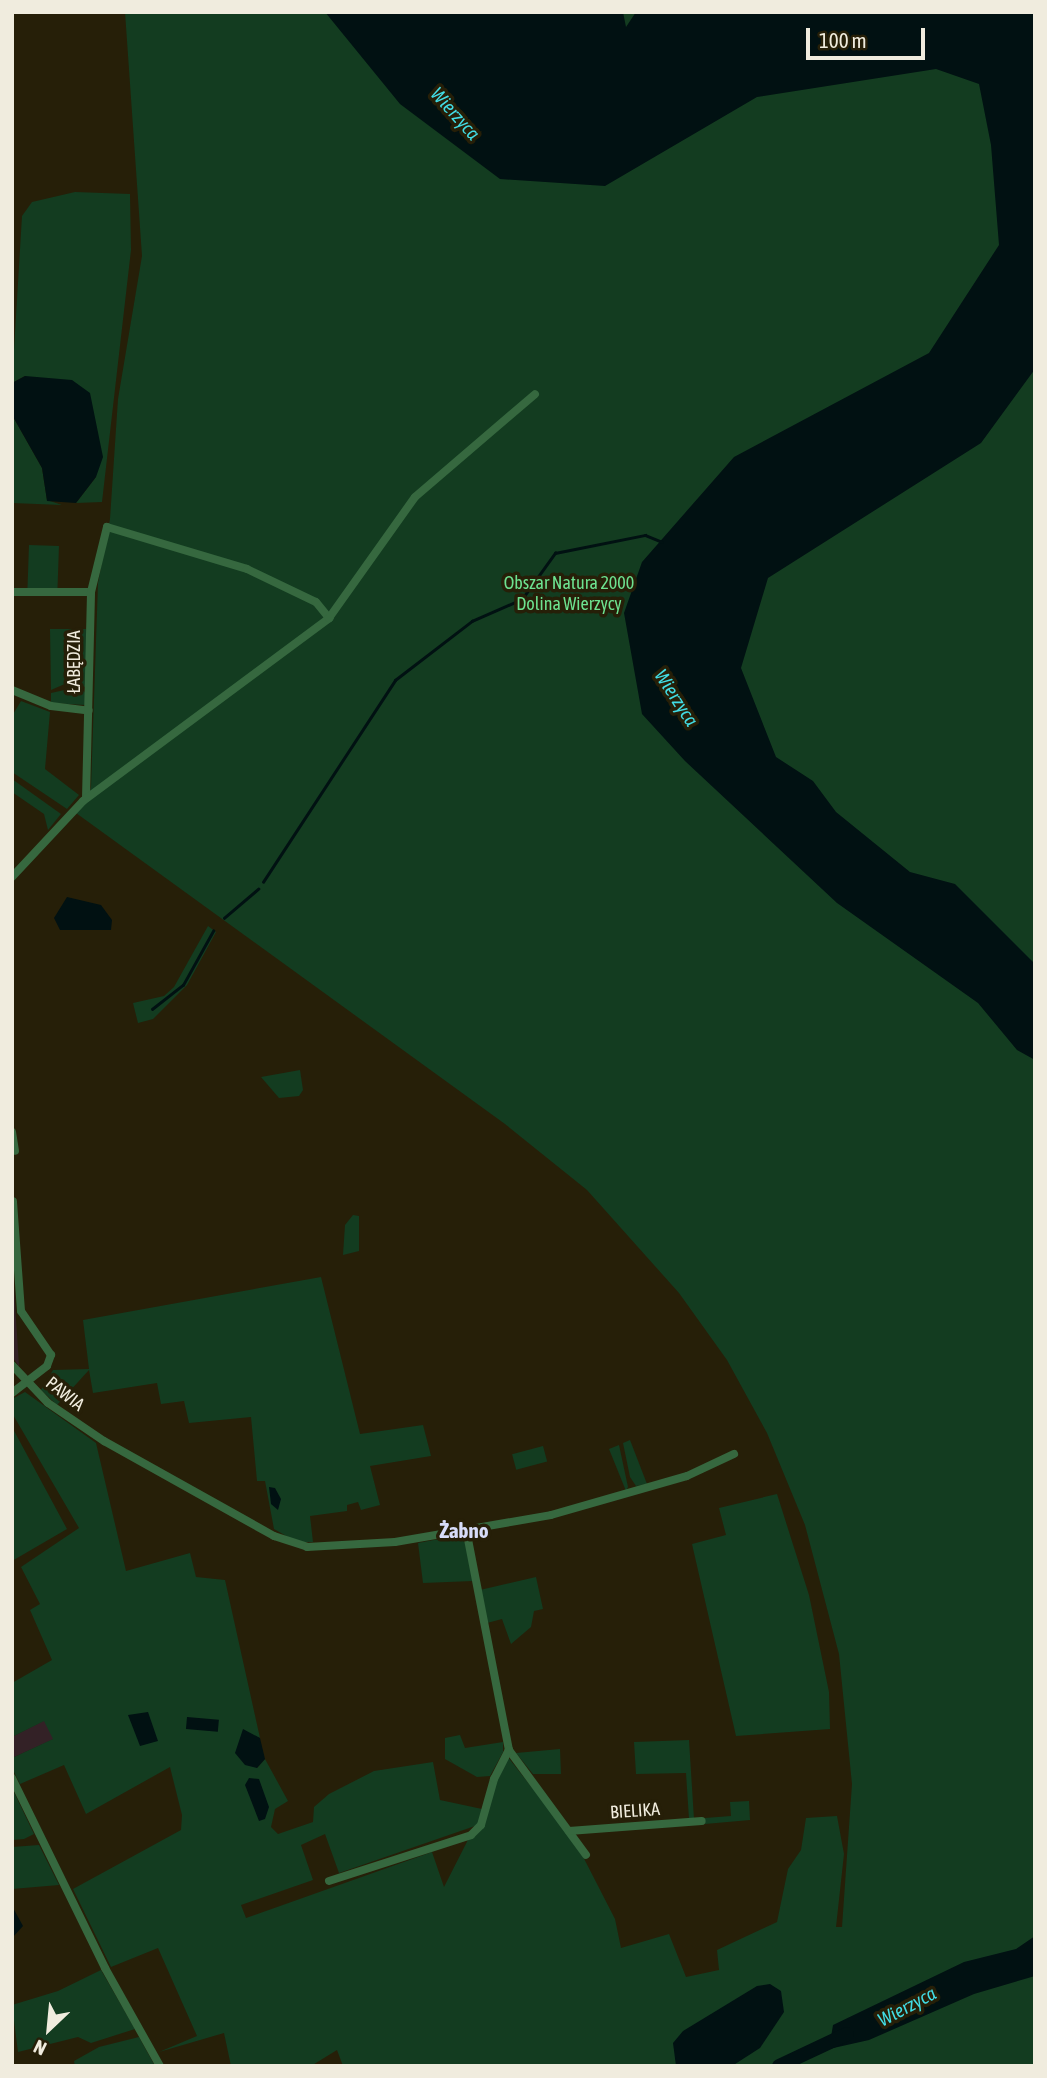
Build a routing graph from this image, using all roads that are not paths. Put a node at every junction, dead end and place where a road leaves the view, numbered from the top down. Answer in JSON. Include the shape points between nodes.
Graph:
{"nodes":[{"id":1,"x":535,"y":394,"type":"dead end"},
{"id":2,"x":92,"y":592,"type":"junction"},
{"id":3,"x":12,"y":593,"type":"edge"},
{"id":4,"x":330,"y":618,"type":"junction"},
{"id":5,"x":12,"y":690,"type":"edge"},
{"id":6,"x":89,"y":711,"type":"junction"},
{"id":7,"x":86,"y":798,"type":"junction"},
{"id":8,"x":12,"y":877,"type":"edge"},
{"id":9,"x":12,"y":1132,"type":"edge"},
{"id":10,"x":15,"y":1151,"type":"dead end"},
{"id":11,"x":13,"y":1201,"type":"edge"},
{"id":12,"x":12,"y":1365,"type":"edge"},
{"id":13,"x":26,"y":1382,"type":"junction"},
{"id":14,"x":12,"y":1393,"type":"edge"},
{"id":15,"x":734,"y":1454,"type":"dead end"},
{"id":16,"x":466,"y":1529,"type":"junction"},
{"id":17,"x":509,"y":1750,"type":"junction"},
{"id":18,"x":12,"y":1779,"type":"edge"},
{"id":19,"x":702,"y":1821,"type":"dead end"},
{"id":20,"x":569,"y":1831,"type":"junction"},
{"id":21,"x":586,"y":1855,"type":"dead end"},
{"id":22,"x":329,"y":1881,"type":"dead end"},
{"id":23,"x":160,"y":2066,"type":"edge"}],
"edges":[{"from":1,"to":4,"type":"street","via":[[415,497]]},
{"from":2,"to":3,"type":"street"},
{"from":2,"to":4,"type":"street","name":"ŁABĘDZIA","via":[[107,527],[247,569],[316,602]]},
{"from":2,"to":6,"type":"street","name":"ŁABĘDZIA"},
{"from":4,"to":7,"type":"street"},
{"from":5,"to":6,"type":"street","via":[[51,706]]},
{"from":6,"to":7,"type":"street","name":"ŁABĘDZIA"},
{"from":7,"to":8,"type":"street"},
{"from":9,"to":10,"type":"street"},
{"from":11,"to":13,"type":"street","via":[[21,1311],[51,1351],[47,1366]]},
{"from":12,"to":13,"type":"street","name":"PAWIA"},
{"from":13,"to":14,"type":"street"},
{"from":13,"to":16,"type":"street","name":"PAWIA","via":[[104,1441],[294,1544],[368,1545]]},
{"from":15,"to":16,"type":"street","name":"PAWIA","via":[[687,1476],[582,1508]]},
{"from":16,"to":17,"type":"street"},
{"from":17,"to":20,"type":"street"},
{"from":17,"to":22,"type":"street","via":[[494,1779],[481,1825],[471,1835]]},
{"from":18,"to":23,"type":"street","via":[[105,1968]]},
{"from":19,"to":20,"type":"street","name":"BIELIKA"},
{"from":20,"to":21,"type":"street"}]}
